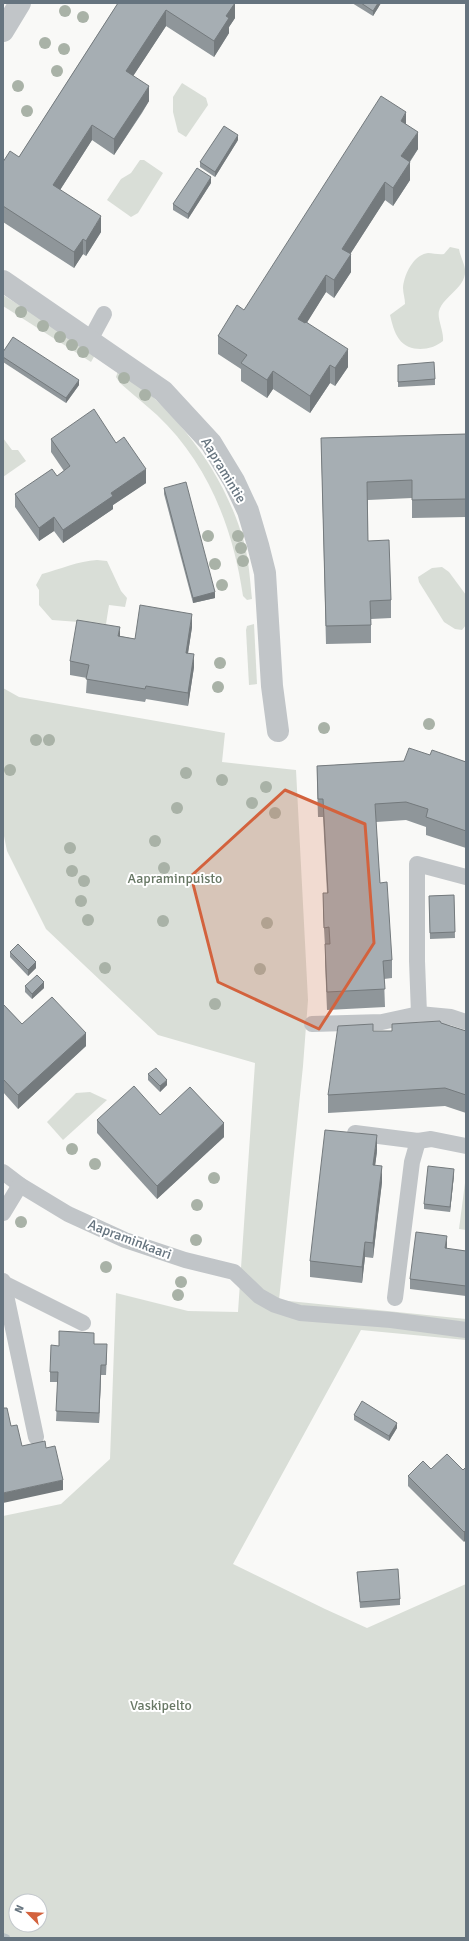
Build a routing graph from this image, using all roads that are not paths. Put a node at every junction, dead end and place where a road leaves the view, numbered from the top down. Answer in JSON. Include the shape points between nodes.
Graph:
{"nodes":[{"id":1,"x":20,"y":3,"type":"edge"},
{"id":2,"x":3,"y":31,"type":"edge"},
{"id":3,"x":3,"y":281,"type":"edge"},
{"id":4,"x":104,"y":314,"type":"dead end"},
{"id":5,"x":90,"y":340,"type":"junction"},
{"id":6,"x":278,"y":731,"type":"dead end"},
{"id":7,"x":466,"y":877,"type":"edge"},
{"id":8,"x":419,"y":1014,"type":"junction"},
{"id":9,"x":466,"y":1022,"type":"edge"},
{"id":10,"x":312,"y":1024,"type":"dead end"},
{"id":11,"x":341,"y":1132,"type":"edge"},
{"id":12,"x":418,"y":1141,"type":"junction"},
{"id":13,"x":466,"y":1146,"type":"edge"},
{"id":14,"x":3,"y":1172,"type":"edge"},
{"id":15,"x":20,"y":1185,"type":"junction"},
{"id":16,"x":3,"y":1212,"type":"edge"},
{"id":17,"x":3,"y":1282,"type":"edge"},
{"id":18,"x":395,"y":1298,"type":"dead end"},
{"id":19,"x":83,"y":1323,"type":"dead end"},
{"id":20,"x":466,"y":1330,"type":"edge"},
{"id":21,"x":36,"y":1437,"type":"dead end"}],
"edges":[{"from":1,"to":2,"type":"street"},
{"from":3,"to":5,"type":"street","name":"Aapramintie"},
{"from":4,"to":5,"type":"lane"},
{"from":5,"to":6,"type":"street","name":"Aapramintie","via":[[163,391],[211,442],[234,481],[248,511],[265,573],[271,684]]},
{"from":7,"to":8,"type":"lane","via":[[417,864]]},
{"from":8,"to":9,"type":"lane","via":[[451,1017]]},
{"from":8,"to":10,"type":"lane","via":[[382,1022]]},
{"from":11,"to":12,"type":"lane"},
{"from":12,"to":13,"type":"lane","via":[[431,1139]]},
{"from":12,"to":18,"type":"lane","via":[[412,1162]]},
{"from":14,"to":15,"type":"lane","name":"Aapraminkaari"},
{"from":15,"to":16,"type":"lane"},
{"from":15,"to":20,"type":"lane","name":"Aapraminkaari","via":[[68,1214],[125,1240],[185,1260],[234,1272],[259,1296],[274,1305],[300,1313],[392,1320]]},
{"from":17,"to":19,"type":"lane"},
{"from":17,"to":21,"type":"lane"}]}
